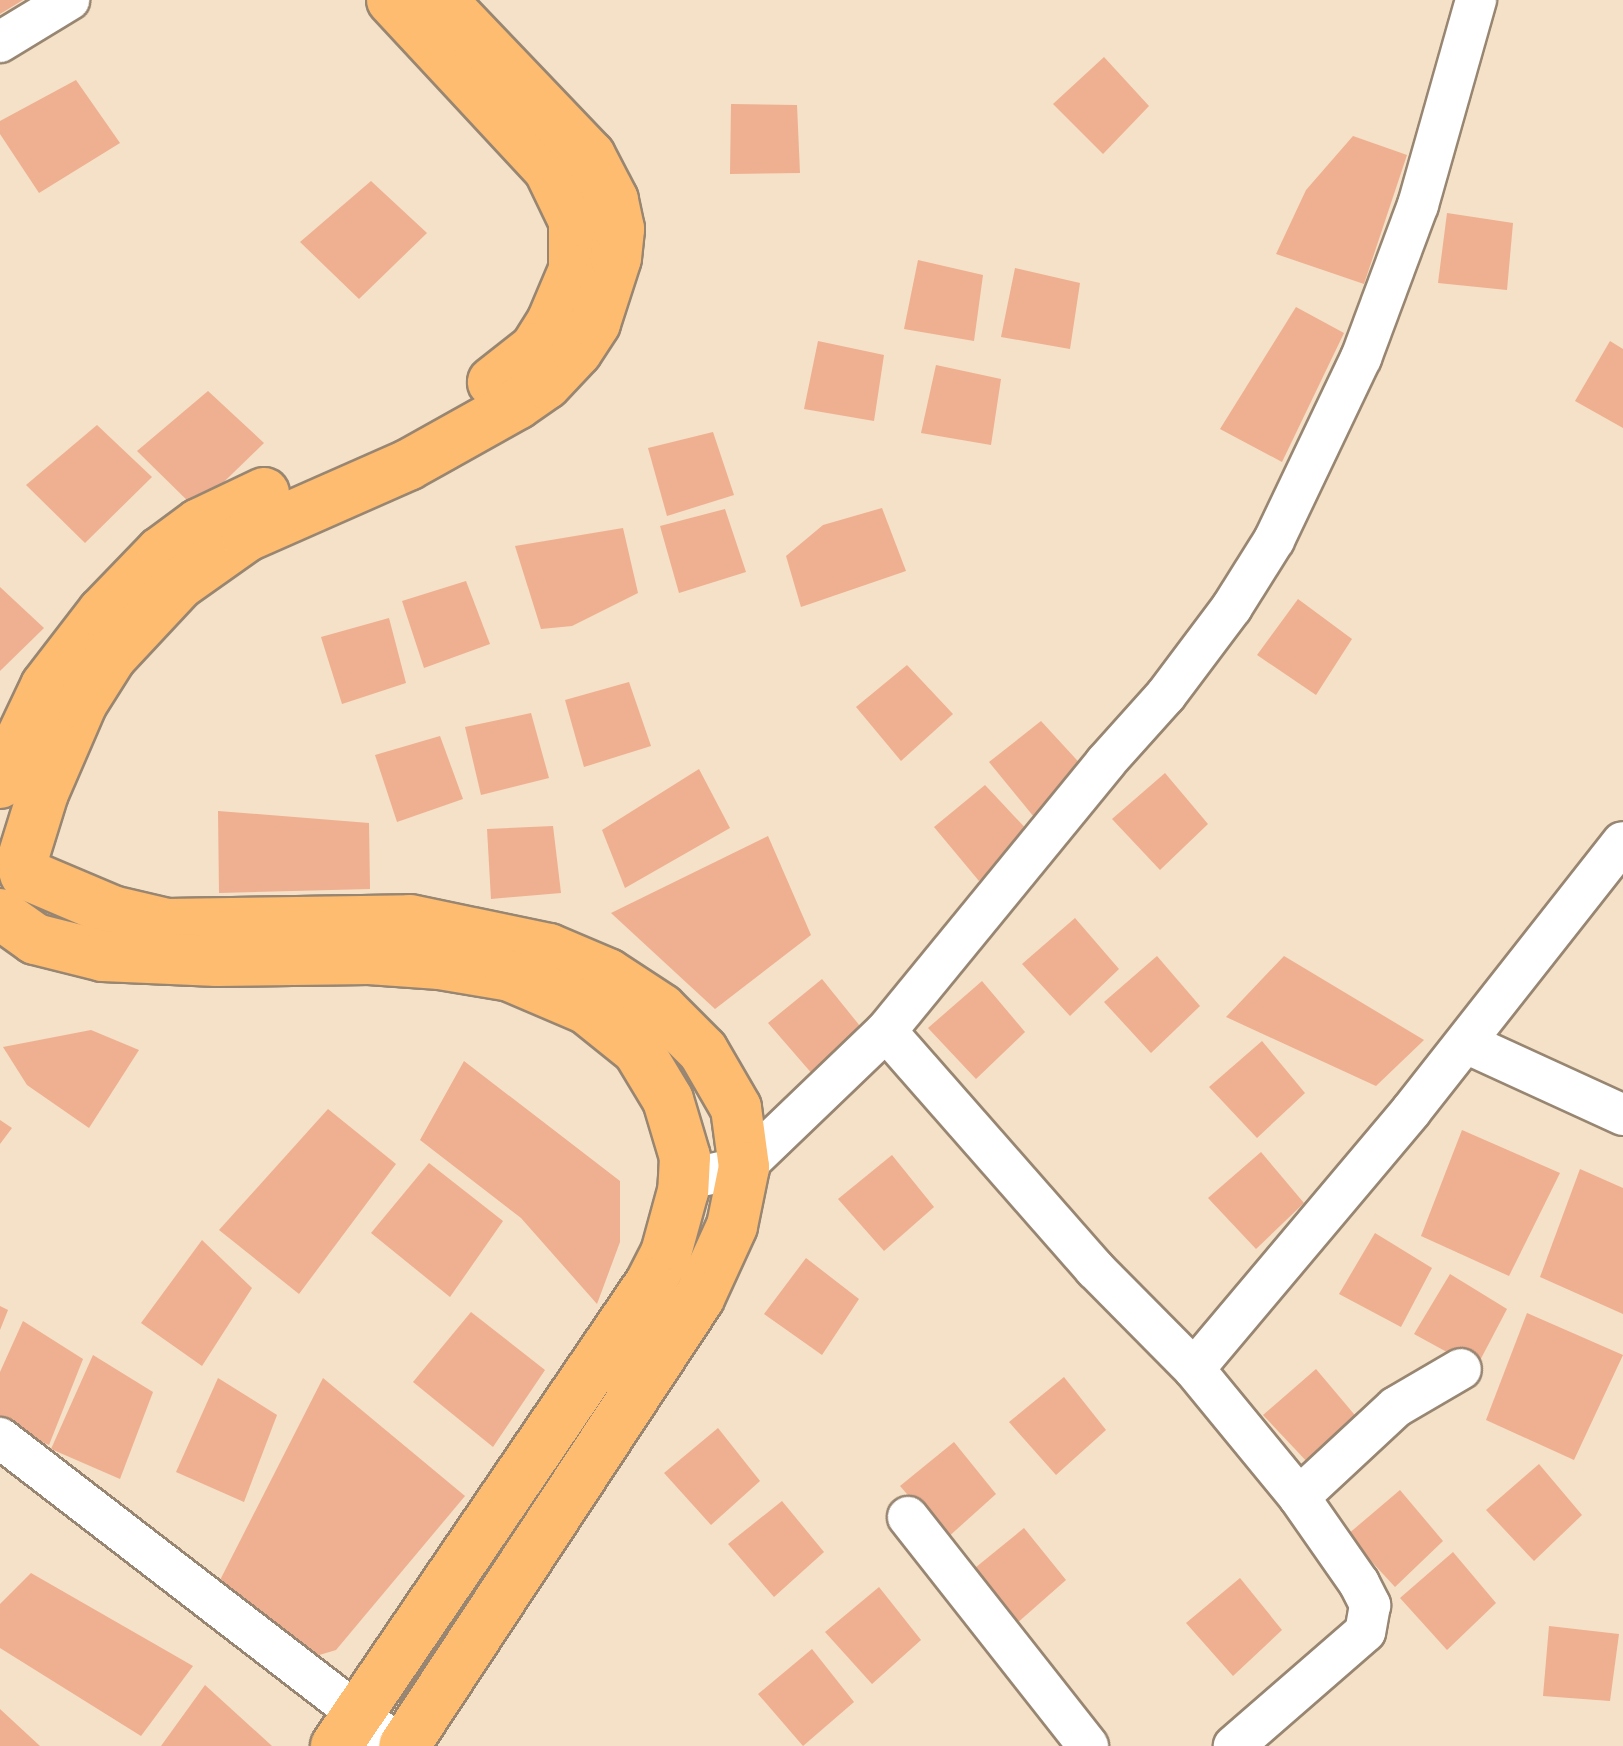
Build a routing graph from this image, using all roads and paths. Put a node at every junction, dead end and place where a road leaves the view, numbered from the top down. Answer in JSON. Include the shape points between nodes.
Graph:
{"nodes":[{"id":1,"x":69,"y":0,"type":"edge"},
{"id":2,"x":392,"y":0,"type":"edge"},
{"id":3,"x":441,"y":0,"type":"edge"},
{"id":4,"x":1476,"y":0,"type":"edge"},
{"id":5,"x":0,"y":42,"type":"edge"},
{"id":6,"x":11,"y":721,"type":"edge"},
{"id":7,"x":0,"y":783,"type":"edge"},
{"id":8,"x":1623,"y":842,"type":"edge"},
{"id":9,"x":9,"y":882,"type":"edge"},
{"id":10,"x":886,"y":1031,"type":"junction"},
{"id":11,"x":1466,"y":1043,"type":"junction"},
{"id":12,"x":1623,"y":1115,"type":"edge"},
{"id":13,"x":744,"y":1167,"type":"junction"},
{"id":14,"x":683,"y":1180,"type":"junction"},
{"id":15,"x":1194,"y":1369,"type":"junction"},
{"id":16,"x":1461,"y":1369,"type":"dead end"},
{"id":17,"x":0,"y":1438,"type":"edge"},
{"id":18,"x":1299,"y":1497,"type":"junction"},
{"id":19,"x":908,"y":1516,"type":"dead end"},
{"id":20,"x":347,"y":1731,"type":"edge"},
{"id":21,"x":402,"y":1746,"type":"edge"},
{"id":22,"x":1088,"y":1746,"type":"edge"},
{"id":23,"x":1234,"y":1746,"type":"edge"}],
"edges":[{"from":1,"to":5,"type":"street"},
{"from":2,"to":6,"type":"main road","via":[[550,169],[574,221],[576,247],[574,270],[552,322],[536,348],[477,393],[199,524],[161,552]]},
{"from":3,"to":9,"type":"main road","via":[[580,144],[613,200],[616,258],[595,322],[577,352],[517,404],[408,465],[247,536],[178,584],[111,657],[82,703]]},
{"from":4,"to":10,"type":"street","via":[[1398,265],[1274,540],[1166,696]]},
{"from":6,"to":7,"type":"main road"},
{"from":8,"to":11,"type":"street"},
{"from":9,"to":13,"type":"main road","via":[[167,924],[410,920],[549,949],[648,1000],[703,1051],[736,1108]]},
{"from":9,"to":14,"type":"main road","via":[[35,940],[103,956],[440,964],[510,976],[552,992],[588,1009],[638,1050],[679,1129]]},
{"from":10,"to":13,"type":"street"},
{"from":10,"to":15,"type":"street","via":[[1095,1269]]},
{"from":11,"to":12,"type":"street"},
{"from":11,"to":15,"type":"street"},
{"from":13,"to":14,"type":"street"},
{"from":13,"to":21,"type":"main road","via":[[732,1226],[699,1298]]},
{"from":14,"to":20,"type":"main road","via":[[666,1253],[650,1284]]},
{"from":15,"to":18,"type":"street"},
{"from":16,"to":18,"type":"street","via":[[1396,1407]]},
{"from":17,"to":20,"type":"street"},
{"from":18,"to":23,"type":"street","via":[[1359,1582],[1371,1619],[1354,1644]]},
{"from":19,"to":22,"type":"street"},
{"from":20,"to":21,"type":"street"}]}
